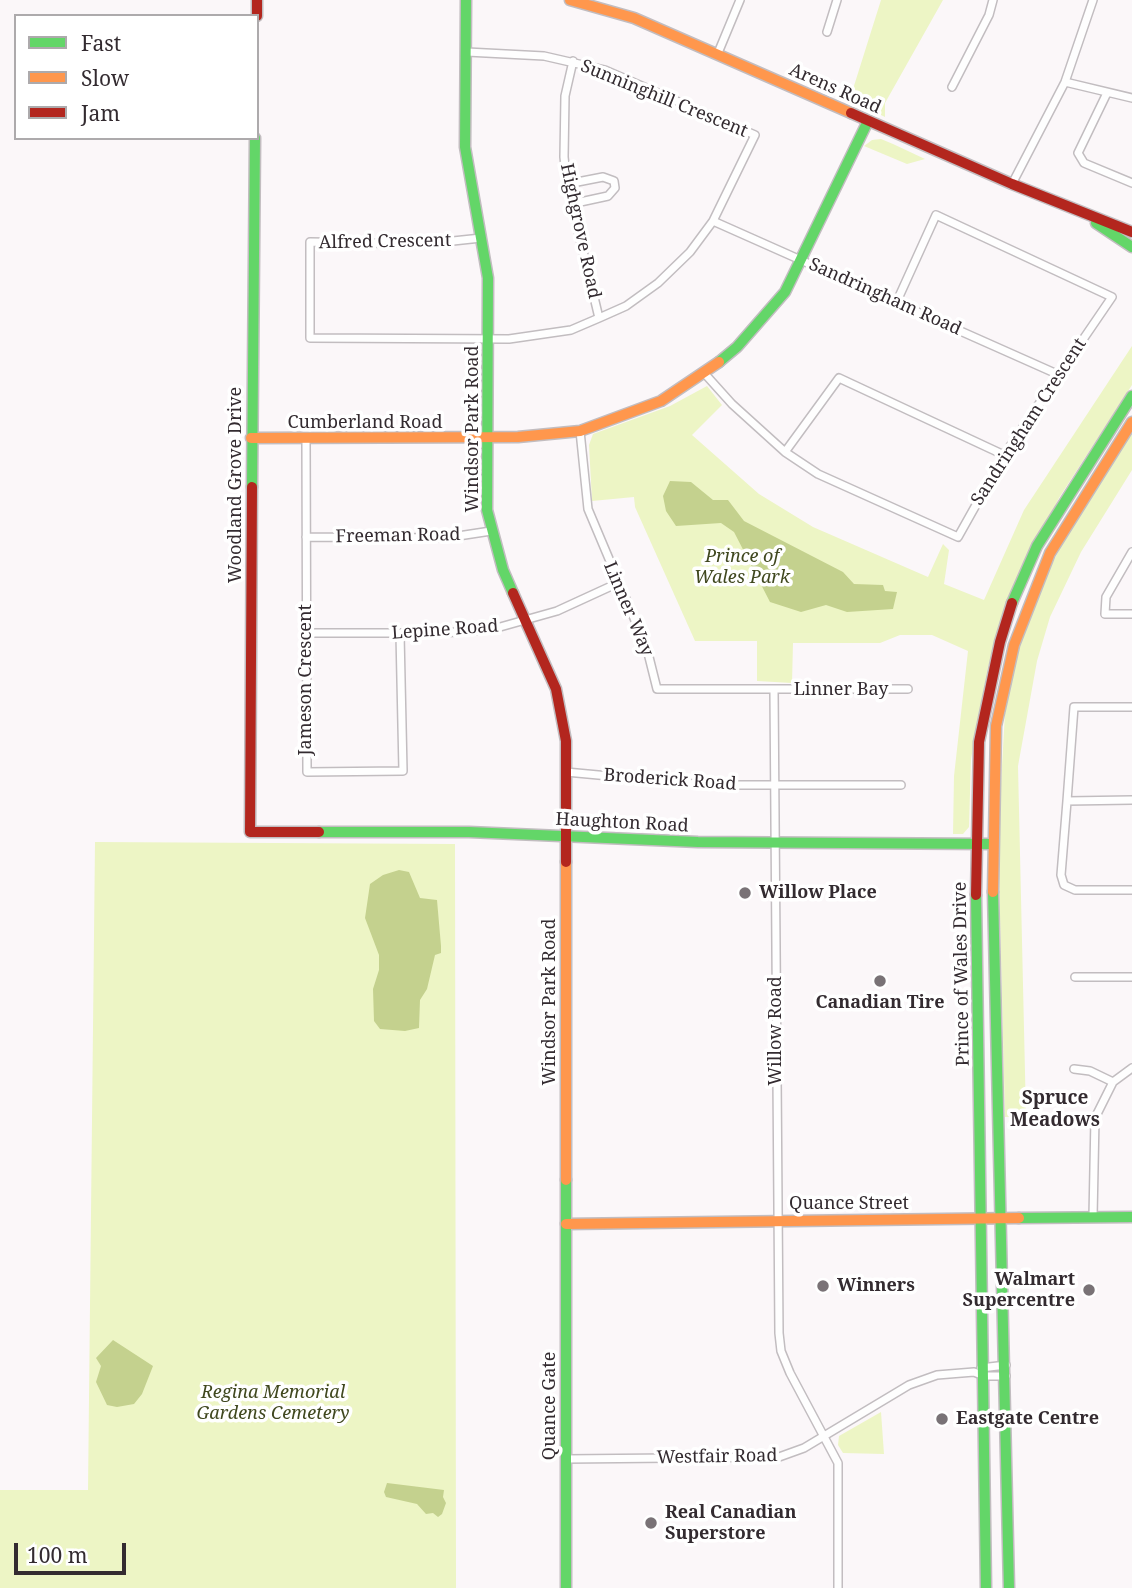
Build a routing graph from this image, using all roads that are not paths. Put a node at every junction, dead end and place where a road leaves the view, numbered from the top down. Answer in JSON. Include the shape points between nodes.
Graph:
{"nodes":[{"id":1,"x":466,"y":0,"type":"edge"},
{"id":2,"x":570,"y":0,"type":"edge"},
{"id":3,"x":740,"y":0,"type":"edge"},
{"id":4,"x":837,"y":0,"type":"edge"},
{"id":5,"x":993,"y":0,"type":"edge"},
{"id":6,"x":1093,"y":0,"type":"edge"},
{"id":7,"x":827,"y":32,"type":"dead end"},
{"id":8,"x":467,"y":52,"type":"junction"},
{"id":9,"x":718,"y":53,"type":"junction"},
{"id":10,"x":573,"y":61,"type":"junction"},
{"id":11,"x":1065,"y":82,"type":"junction"},
{"id":12,"x":952,"y":88,"type":"dead end"},
{"id":13,"x":1107,"y":93,"type":"junction"},
{"id":14,"x":1132,"y":98,"type":"edge"},
{"id":15,"x":868,"y":121,"type":"junction"},
{"id":16,"x":255,"y":140,"type":"edge"},
{"id":17,"x":1132,"y":183,"type":"edge"},
{"id":18,"x":567,"y":184,"type":"junction"},
{"id":19,"x":1012,"y":184,"type":"junction"},
{"id":20,"x":571,"y":204,"type":"junction"},
{"id":21,"x":1084,"y":215,"type":"junction"},
{"id":22,"x":713,"y":221,"type":"junction"},
{"id":23,"x":1132,"y":232,"type":"edge"},
{"id":24,"x":481,"y":238,"type":"junction"},
{"id":25,"x":1132,"y":247,"type":"edge"},
{"id":26,"x":803,"y":261,"type":"junction"},
{"id":27,"x":897,"y":301,"type":"junction"},
{"id":28,"x":599,"y":318,"type":"junction"},
{"id":29,"x":489,"y":339,"type":"junction"},
{"id":30,"x":705,"y":374,"type":"junction"},
{"id":31,"x":1057,"y":374,"type":"junction"},
{"id":32,"x":1132,"y":396,"type":"edge"},
{"id":33,"x":1132,"y":422,"type":"edge"},
{"id":34,"x":580,"y":431,"type":"junction"},
{"id":35,"x":251,"y":438,"type":"junction"},
{"id":36,"x":306,"y":438,"type":"junction"},
{"id":37,"x":485,"y":439,"type":"junction"},
{"id":38,"x":785,"y":452,"type":"junction"},
{"id":39,"x":1004,"y":455,"type":"junction"},
{"id":40,"x":491,"y":531,"type":"junction"},
{"id":41,"x":306,"y":537,"type":"junction"},
{"id":42,"x":1132,"y":552,"type":"edge"},
{"id":43,"x":618,"y":583,"type":"junction"},
{"id":44,"x":1132,"y":614,"type":"edge"},
{"id":45,"x":526,"y":621,"type":"junction"},
{"id":46,"x":306,"y":633,"type":"junction"},
{"id":47,"x":400,"y":634,"type":"junction"},
{"id":48,"x":774,"y":690,"type":"junction"},
{"id":49,"x":908,"y":690,"type":"dead end"},
{"id":50,"x":1132,"y":707,"type":"edge"},
{"id":51,"x":566,"y":772,"type":"junction"},
{"id":52,"x":774,"y":785,"type":"junction"},
{"id":53,"x":901,"y":785,"type":"dead end"},
{"id":54,"x":1132,"y":800,"type":"edge"},
{"id":55,"x":1067,"y":801,"type":"junction"},
{"id":56,"x":250,"y":832,"type":"joint"},
{"id":57,"x":566,"y":836,"type":"junction"},
{"id":58,"x":774,"y":842,"type":"junction"},
{"id":59,"x":976,"y":844,"type":"junction"},
{"id":60,"x":992,"y":844,"type":"junction"},
{"id":61,"x":1132,"y":890,"type":"edge"},
{"id":62,"x":1075,"y":977,"type":"dead end"},
{"id":63,"x":1132,"y":977,"type":"edge"},
{"id":64,"x":1132,"y":1068,"type":"edge"},
{"id":65,"x":1074,"y":1069,"type":"dead end"},
{"id":66,"x":1114,"y":1082,"type":"junction"},
{"id":67,"x":1093,"y":1217,"type":"junction"},
{"id":68,"x":1132,"y":1217,"type":"edge"},
{"id":69,"x":982,"y":1218,"type":"junction"},
{"id":70,"x":1001,"y":1218,"type":"junction"},
{"id":71,"x":777,"y":1220,"type":"junction"},
{"id":72,"x":566,"y":1224,"type":"junction"},
{"id":73,"x":981,"y":1371,"type":"junction"},
{"id":74,"x":1006,"y":1371,"type":"junction"},
{"id":75,"x":823,"y":1437,"type":"junction"},
{"id":76,"x":565,"y":1459,"type":"junction"},
{"id":77,"x":566,"y":1588,"type":"edge"},
{"id":78,"x":838,"y":1588,"type":"edge"},
{"id":79,"x":986,"y":1588,"type":"edge"},
{"id":80,"x":1009,"y":1588,"type":"edge"}],
"edges":[{"from":1,"to":8,"type":"street","name":"Windsor Park Road"},
{"from":2,"to":9,"type":"street","name":"Arens Road","via":[[634,18]]},
{"from":3,"to":9,"type":"street"},
{"from":4,"to":7,"type":"street"},
{"from":5,"to":12,"type":"street"},
{"from":6,"to":11,"type":"street"},
{"from":8,"to":10,"type":"street","name":"Sunninghill Crescent","via":[[513,52]]},
{"from":8,"to":24,"type":"street","name":"Windsor Park Road","via":[[465,147]]},
{"from":9,"to":15,"type":"street","name":"Arens Road"},
{"from":10,"to":18,"type":"street","name":"Highgrove Road","via":[[563,120]]},
{"from":10,"to":22,"type":"street","name":"Sunninghill Crescent","via":[[605,70],[755,135]]},
{"from":11,"to":13,"type":"street"},
{"from":11,"to":19,"type":"street"},
{"from":13,"to":14,"type":"street"},
{"from":13,"to":17,"type":"street","via":[[1078,153],[1084,163]]},
{"from":15,"to":19,"type":"street","name":"Arens Road"},
{"from":15,"to":26,"type":"street","name":"Cumberland Road"},
{"from":16,"to":35,"type":"street","name":"Woodland Grove Drive"},
{"from":18,"to":20,"type":"street","name":"Highgrove Road"},
{"from":18,"to":20,"type":"street","via":[[603,177],[614,181],[615,188],[608,196]]},
{"from":19,"to":21,"type":"street","name":"Arens Road"},
{"from":20,"to":28,"type":"street","name":"Highgrove Road"},
{"from":21,"to":23,"type":"street","name":"Arens Road"},
{"from":21,"to":25,"type":"street","name":"Arens Road"},
{"from":22,"to":26,"type":"street","name":"Sandringham Road"},
{"from":22,"to":28,"type":"street","name":"Sunninghill Crescent","via":[[674,270],[626,306]]},
{"from":24,"to":29,"type":"street","name":"Windsor Park Road","via":[[488,278]]},
{"from":24,"to":29,"type":"street","name":"Alfred Crescent","via":[[425,244],[310,242],[310,338]]},
{"from":26,"to":27,"type":"street","name":"Sandringham Road"},
{"from":26,"to":30,"type":"street","name":"Cumberland Road","via":[[769,314]]},
{"from":27,"to":31,"type":"street","name":"Sandringham Road"},
{"from":27,"to":31,"type":"street","name":"Sandringham Crescent","via":[[936,215],[1112,297]]},
{"from":28,"to":29,"type":"street","name":"Sunninghill Crescent","via":[[571,330]]},
{"from":29,"to":37,"type":"street","name":"Windsor Park Road"},
{"from":30,"to":34,"type":"street","name":"Cumberland Road","via":[[645,408]]},
{"from":30,"to":38,"type":"street","name":"Sandringham Crescent"},
{"from":31,"to":39,"type":"street","name":"Sandringham Crescent"},
{"from":32,"to":59,"type":"street","name":"Prince of Wales Drive","via":[[1037,546],[1014,598],[979,742]]},
{"from":33,"to":60,"type":"street","name":"Prince of Wales Drive","via":[[1050,553],[1014,645],[996,726]]},
{"from":34,"to":37,"type":"street","name":"Cumberland Road"},
{"from":34,"to":43,"type":"street","name":"Linner Way","via":[[588,509]]},
{"from":35,"to":36,"type":"street","name":"Cumberland Road"},
{"from":35,"to":56,"type":"street","name":"Woodland Grove Drive"},
{"from":36,"to":37,"type":"street","name":"Cumberland Road"},
{"from":36,"to":41,"type":"street","name":"Jameson Crescent"},
{"from":37,"to":40,"type":"street","name":"Windsor Park Road"},
{"from":38,"to":39,"type":"street","via":[[839,378]]},
{"from":38,"to":39,"type":"street","name":"Sandringham Crescent","via":[[818,474],[958,537]]},
{"from":40,"to":41,"type":"street","name":"Freeman Road","via":[[445,538]]},
{"from":40,"to":45,"type":"street","name":"Windsor Park Road"},
{"from":41,"to":46,"type":"street","name":"Jameson Crescent"},
{"from":42,"to":44,"type":"street","via":[[1106,597],[1105,614]]},
{"from":43,"to":45,"type":"street","name":"Lepine Road"},
{"from":43,"to":48,"type":"street","name":"Linner Way","via":[[647,649],[657,689]]},
{"from":45,"to":47,"type":"street","name":"Lepine Road","via":[[475,631]]},
{"from":45,"to":51,"type":"street","name":"Windsor Park Road","via":[[559,701]]},
{"from":46,"to":47,"type":"street","name":"Lepine Road"},
{"from":46,"to":47,"type":"street","name":"Jameson Crescent","via":[[307,772],[402,771]]},
{"from":48,"to":49,"type":"street","name":"Linner Bay"},
{"from":48,"to":52,"type":"street"},
{"from":50,"to":55,"type":"street","via":[[1074,707]]},
{"from":51,"to":52,"type":"street","name":"Broderick Road","via":[[686,784]]},
{"from":51,"to":57,"type":"street","name":"Windsor Park Road"},
{"from":52,"to":53,"type":"street","name":"Broderick Road"},
{"from":52,"to":58,"type":"street"},
{"from":54,"to":55,"type":"street"},
{"from":55,"to":61,"type":"street","via":[[1064,885],[1074,890]]},
{"from":56,"to":57,"type":"street","name":"Haughton Road"},
{"from":57,"to":58,"type":"street","name":"Haughton Road"},
{"from":57,"to":72,"type":"street","name":"Windsor Park Road"},
{"from":58,"to":59,"type":"street","name":"Haughton Road"},
{"from":58,"to":71,"type":"street","name":"Willow Road"},
{"from":59,"to":60,"type":"street","name":"Haughton Road"},
{"from":59,"to":69,"type":"street","name":"Prince of Wales Drive"},
{"from":60,"to":70,"type":"street","name":"Prince of Wales Drive"},
{"from":62,"to":63,"type":"street"},
{"from":64,"to":66,"type":"street"},
{"from":65,"to":66,"type":"street"},
{"from":66,"to":67,"type":"street","via":[[1095,1118]]},
{"from":67,"to":68,"type":"street","name":"Quance Street"},
{"from":67,"to":70,"type":"street","name":"Quance Street"},
{"from":69,"to":70,"type":"street","name":"Quance Street"},
{"from":69,"to":71,"type":"street","name":"Quance Street"},
{"from":69,"to":73,"type":"street","name":"Prince of Wales Drive"},
{"from":70,"to":74,"type":"street","name":"Prince of Wales Drive"},
{"from":71,"to":72,"type":"street","name":"Quance Street"},
{"from":71,"to":75,"type":"street","via":[[781,1351]]},
{"from":72,"to":76,"type":"street","name":"Quance Gate"},
{"from":73,"to":74,"type":"street","name":"Westfair Road"},
{"from":73,"to":75,"type":"street","name":"Westfair Road","via":[[937,1375],[909,1385]]},
{"from":73,"to":79,"type":"street","name":"Prince of Wales Drive"},
{"from":74,"to":80,"type":"street","name":"Prince of Wales Drive"},
{"from":75,"to":76,"type":"street","name":"Westfair Road","via":[[772,1458]]},
{"from":75,"to":78,"type":"street","via":[[839,1467]]},
{"from":76,"to":77,"type":"street","name":"Quance Gate"}]}
